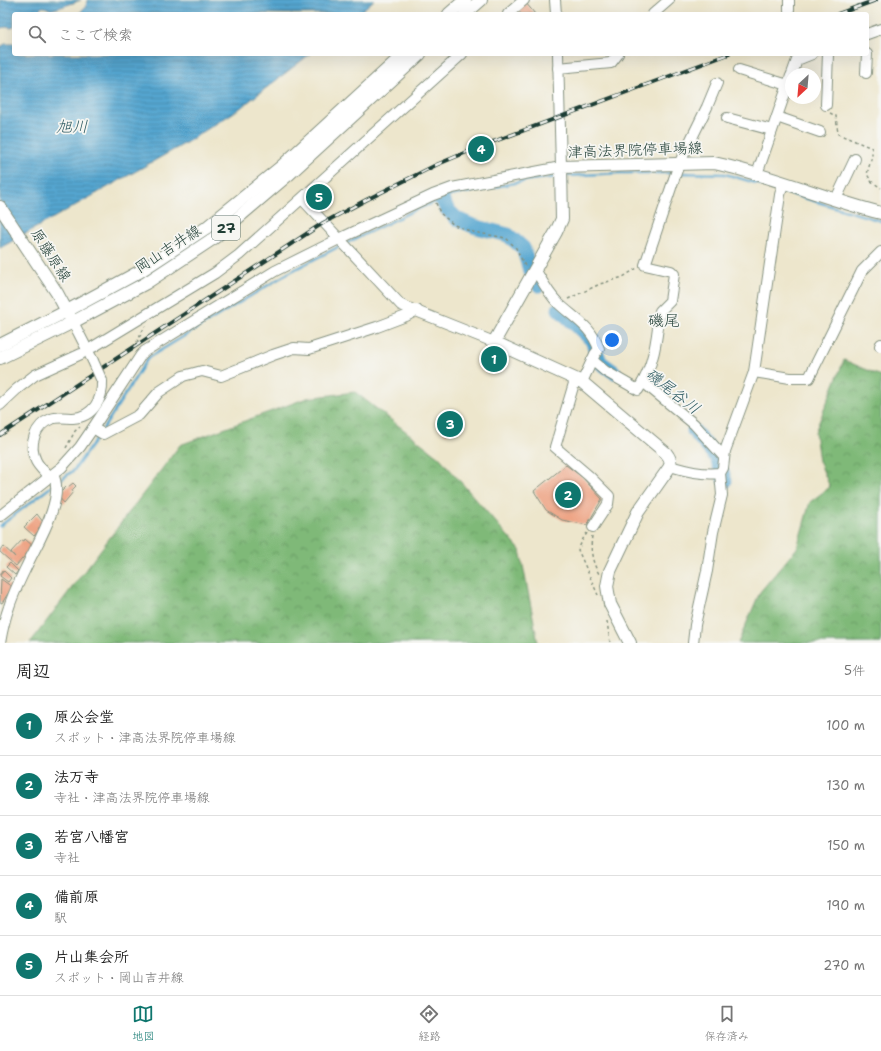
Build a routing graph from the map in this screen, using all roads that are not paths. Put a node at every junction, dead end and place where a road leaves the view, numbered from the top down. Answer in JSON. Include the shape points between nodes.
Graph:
{"nodes":[{"id":1,"x":465,"y":0,"type":"edge"},
{"id":2,"x":481,"y":0,"type":"edge"},
{"id":3,"x":524,"y":0,"type":"edge"},
{"id":4,"x":555,"y":0,"type":"edge"},
{"id":5,"x":668,"y":0,"type":"edge"},
{"id":6,"x":451,"y":12,"type":"edge"},
{"id":7,"x":467,"y":12,"type":"edge"},
{"id":8,"x":510,"y":12,"type":"edge"},
{"id":9,"x":556,"y":12,"type":"edge"},
{"id":10,"x":655,"y":12,"type":"edge"},
{"id":11,"x":881,"y":29,"type":"edge"},
{"id":12,"x":869,"y":33,"type":"edge"},
{"id":13,"x":402,"y":56,"type":"edge"},
{"id":14,"x":418,"y":56,"type":"edge"},
{"id":15,"x":460,"y":56,"type":"edge"},
{"id":16,"x":558,"y":56,"type":"edge"},
{"id":17,"x":616,"y":56,"type":"edge"},
{"id":18,"x":807,"y":56,"type":"edge"},
{"id":19,"x":828,"y":56,"type":"edge"},
{"id":20,"x":866,"y":56,"type":"edge"},
{"id":21,"x":558,"y":68,"type":"junction"},
{"id":22,"x":794,"y":68,"type":"edge"},
{"id":23,"x":739,"y":70,"type":"dead end"},
{"id":24,"x":866,"y":73,"type":"dead end"},
{"id":25,"x":785,"y":77,"type":"edge"},
{"id":26,"x":717,"y":83,"type":"dead end"},
{"id":27,"x":785,"y":93,"type":"edge"},
{"id":28,"x":826,"y":105,"type":"road end"},
{"id":29,"x":777,"y":117,"type":"junction"},
{"id":30,"x":727,"y":118,"type":"dead end"},
{"id":31,"x":772,"y":130,"type":"junction"},
{"id":32,"x":820,"y":132,"type":"dead end"},
{"id":33,"x":854,"y":159,"type":"dead end"},
{"id":34,"x":677,"y":170,"type":"junction"},
{"id":35,"x":562,"y":173,"type":"junction"},
{"id":36,"x":757,"y":174,"type":"junction"},
{"id":37,"x":782,"y":188,"type":"junction"},
{"id":38,"x":302,"y":199,"type":"junction"},
{"id":39,"x":836,"y":199,"type":"junction"},
{"id":40,"x":0,"y":207,"type":"edge"},
{"id":41,"x":881,"y":213,"type":"edge"},
{"id":42,"x":343,"y":242,"type":"junction"},
{"id":43,"x":881,"y":252,"type":"edge"},
{"id":44,"x":533,"y":273,"type":"junction"},
{"id":45,"x":417,"y":310,"type":"junction"},
{"id":46,"x":70,"y":317,"type":"junction"},
{"id":47,"x":494,"y":342,"type":"junction"},
{"id":48,"x":0,"y":345,"type":"edge"},
{"id":49,"x":93,"y":347,"type":"dead end"},
{"id":50,"x":81,"y":354,"type":"dead end"},
{"id":51,"x":595,"y":355,"type":"junction"},
{"id":52,"x":0,"y":358,"type":"edge"},
{"id":53,"x":754,"y":372,"type":"junction"},
{"id":54,"x":578,"y":381,"type":"junction"},
{"id":55,"x":641,"y":385,"type":"junction"},
{"id":56,"x":0,"y":405,"type":"edge"},
{"id":57,"x":98,"y":431,"type":"junction"},
{"id":58,"x":724,"y":457,"type":"junction"},
{"id":59,"x":670,"y":466,"type":"junction"},
{"id":60,"x":721,"y":471,"type":"junction"},
{"id":61,"x":54,"y":480,"type":"junction"},
{"id":62,"x":0,"y":516,"type":"edge"},
{"id":63,"x":593,"y":527,"type":"road end"},
{"id":64,"x":0,"y":643,"type":"edge"},
{"id":65,"x":630,"y":643,"type":"edge"},
{"id":66,"x":693,"y":643,"type":"edge"}],
"edges":[{"from":1,"to":6,"type":"main road"},
{"from":2,"to":7,"type":"main road"},
{"from":3,"to":8,"type":"street"},
{"from":4,"to":9,"type":"street"},
{"from":5,"to":10,"type":"street"},
{"from":11,"to":12,"type":"street"},
{"from":13,"to":46,"type":"main road","name":"岡山吉井線","number":"27","via":[[281,167],[206,228]]},
{"from":14,"to":46,"type":"main road","name":"岡山吉井線","number":"27","via":[[288,175],[214,238],[146,283]]},
{"from":15,"to":38,"type":"street"},
{"from":16,"to":21,"type":"street"},
{"from":17,"to":21,"type":"street","via":[[611,63]]},
{"from":18,"to":22,"type":"street","via":[[797,60]]},
{"from":19,"to":28,"type":"street"},
{"from":20,"to":24,"type":"street"},
{"from":21,"to":35,"type":"street"},
{"from":23,"to":25,"type":"street"},
{"from":26,"to":34,"type":"street"},
{"from":27,"to":29,"type":"street"},
{"from":29,"to":31,"type":"street"},
{"from":29,"to":32,"type":"street"},
{"from":30,"to":31,"type":"street"},
{"from":31,"to":36,"type":"street"},
{"from":33,"to":39,"type":"street"},
{"from":34,"to":35,"type":"main road","name":"津高法界院停車場線"},
{"from":34,"to":36,"type":"main road","name":"津高法界院停車場線","via":[[714,164]]},
{"from":34,"to":55,"type":"street","via":[[645,265],[674,274],[670,302],[660,311],[656,346]]},
{"from":35,"to":42,"type":"street","via":[[452,188],[433,195]]},
{"from":35,"to":44,"type":"main road","name":"津高法界院停車場線","via":[[562,218]]},
{"from":36,"to":37,"type":"main road","name":"津高法界院停車場線"},
{"from":37,"to":39,"type":"main road","name":"津高法界院停車場線"},
{"from":37,"to":53,"type":"street"},
{"from":38,"to":42,"type":"street"},
{"from":38,"to":49,"type":"street","via":[[216,273]]},
{"from":39,"to":41,"type":"main road","name":"津高法界院停車場線"},
{"from":40,"to":46,"type":"main road","name":"原藤原線"},
{"from":42,"to":45,"type":"street","via":[[401,305]]},
{"from":42,"to":57,"type":"street","via":[[262,279],[145,351]]},
{"from":43,"to":53,"type":"street","via":[[862,271],[809,378],[790,378]]},
{"from":44,"to":47,"type":"main road","name":"津高法界院停車場線"},
{"from":44,"to":51,"type":"street","via":[[559,303],[589,330],[599,349]]},
{"from":45,"to":47,"type":"street"},
{"from":45,"to":57,"type":"street","via":[[377,327],[309,349],[294,348],[273,354],[221,376],[202,371],[183,376],[159,392],[139,414]]},
{"from":46,"to":48,"type":"main road","name":"岡山吉井線","number":"27"},
{"from":46,"to":52,"type":"main road","name":"岡山吉井線","number":"27"},
{"from":46,"to":61,"type":"street","bridge":true,"via":[[102,381],[103,389],[95,407],[81,416],[50,419],[35,434],[33,448],[36,461]]},
{"from":47,"to":54,"type":"main road"},
{"from":50,"to":56,"type":"street","via":[[35,375]]},
{"from":51,"to":54,"type":"street"},
{"from":51,"to":55,"type":"street","via":[[605,371],[638,390]]},
{"from":53,"to":58,"type":"street"},
{"from":54,"to":59,"type":"main road","via":[[666,453]]},
{"from":54,"to":63,"type":"street","via":[[555,447],[609,496],[608,504]]},
{"from":55,"to":58,"type":"street","via":[[690,420]]},
{"from":57,"to":61,"type":"street","via":[[62,467]]},
{"from":58,"to":60,"type":"street"},
{"from":59,"to":60,"type":"street","via":[[705,474]]},
{"from":59,"to":65,"type":"main road","via":[[638,512],[610,571],[606,586],[610,604]]},
{"from":60,"to":66,"type":"street","via":[[722,495]]},
{"from":61,"to":62,"type":"street"},
{"from":61,"to":64,"type":"street","via":[[53,505],[9,607]]}]}
